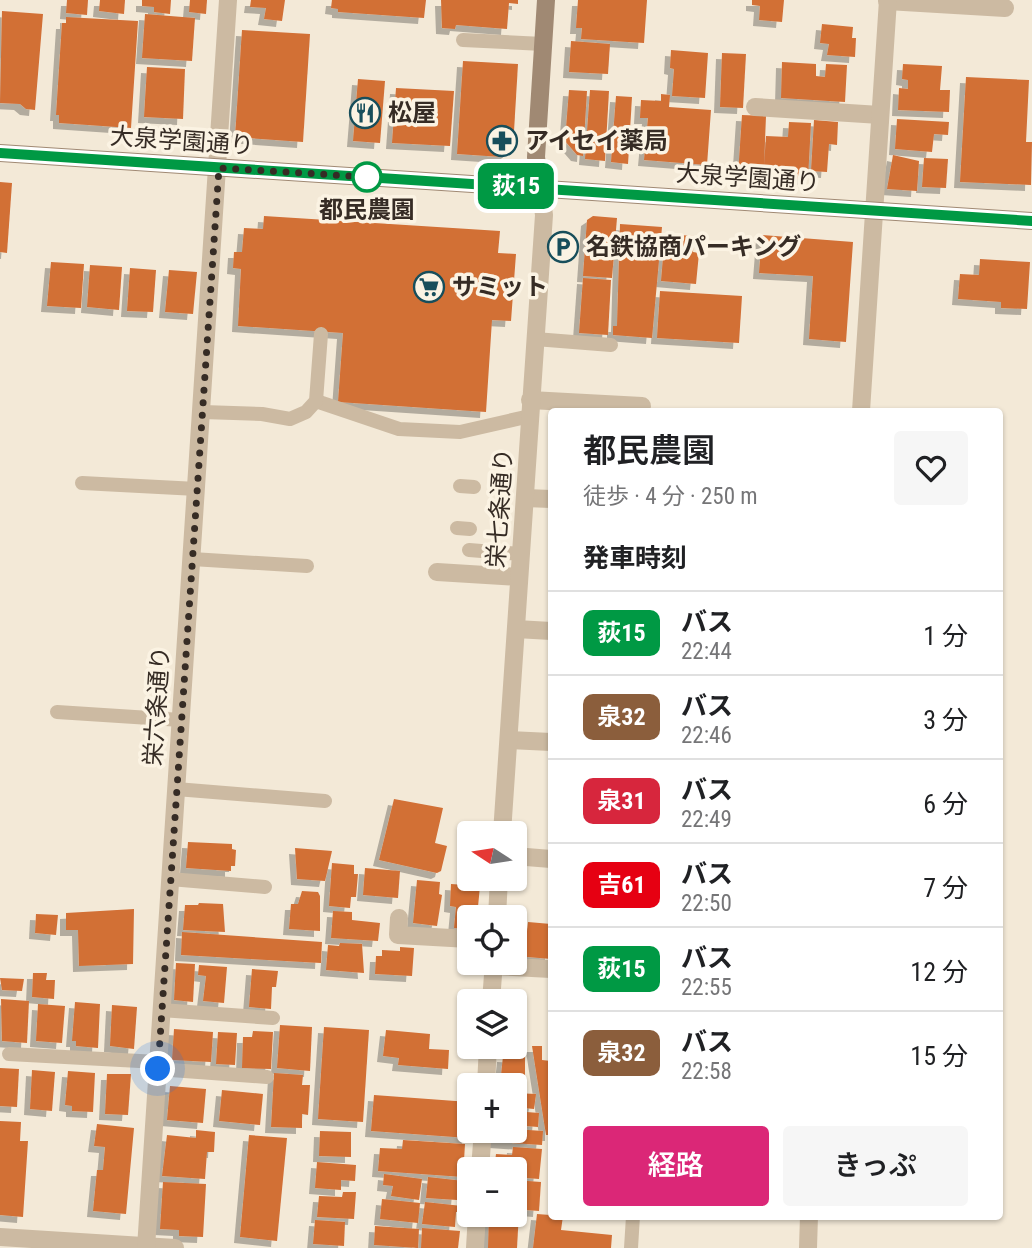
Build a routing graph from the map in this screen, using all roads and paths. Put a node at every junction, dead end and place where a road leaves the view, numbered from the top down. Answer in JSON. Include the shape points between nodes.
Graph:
{"nodes":[{"id":1,"x":228,"y":0,"type":"edge"},
{"id":2,"x":546,"y":0,"type":"edge"},
{"id":3,"x":888,"y":1,"type":"edge"},
{"id":4,"x":1005,"y":8,"type":"dead end"},
{"id":5,"x":463,"y":40,"type":"dead end"},
{"id":6,"x":543,"y":44,"type":"junction"},
{"id":7,"x":755,"y":107,"type":"dead end"},
{"id":8,"x":880,"y":115,"type":"junction"},
{"id":9,"x":0,"y":153,"type":"edge"},
{"id":10,"x":219,"y":168,"type":"junction"},
{"id":11,"x":540,"y":187,"type":"junction"},
{"id":12,"x":873,"y":211,"type":"junction"},
{"id":13,"x":1032,"y":221,"type":"edge"},
{"id":14,"x":321,"y":334,"type":"dead end"},
{"id":15,"x":535,"y":338,"type":"junction"},
{"id":16,"x":611,"y":345,"type":"dead end"},
{"id":17,"x":316,"y":401,"type":"junction"},
{"id":18,"x":642,"y":406,"type":"dead end"},
{"id":19,"x":530,"y":408,"type":"junction"},
{"id":20,"x":861,"y":408,"type":"edge"},
{"id":21,"x":203,"y":412,"type":"junction"},
{"id":22,"x":82,"y":484,"type":"dead end"},
{"id":23,"x":197,"y":489,"type":"junction"},
{"id":24,"x":524,"y":498,"type":"junction"},
{"id":25,"x":548,"y":499,"type":"edge"},
{"id":26,"x":468,"y":550,"type":"dead end"},
{"id":27,"x":521,"y":554,"type":"junction"},
{"id":28,"x":192,"y":559,"type":"junction"},
{"id":29,"x":307,"y":566,"type":"dead end"},
{"id":30,"x":437,"y":572,"type":"dead end"},
{"id":31,"x":519,"y":577,"type":"junction"},
{"id":32,"x":516,"y":629,"type":"junction"},
{"id":33,"x":548,"y":631,"type":"edge"},
{"id":34,"x":57,"y":712,"type":"dead end"},
{"id":35,"x":181,"y":720,"type":"junction"},
{"id":36,"x":509,"y":740,"type":"junction"},
{"id":37,"x":548,"y":743,"type":"edge"},
{"id":38,"x":176,"y":789,"type":"junction"},
{"id":39,"x":325,"y":801,"type":"dead end"},
{"id":40,"x":503,"y":821,"type":"edge"},
{"id":41,"x":527,"y":857,"type":"edge"},
{"id":42,"x":548,"y":859,"type":"edge"},
{"id":43,"x":170,"y":879,"type":"junction"},
{"id":44,"x":265,"y":887,"type":"dead end"},
{"id":45,"x":400,"y":918,"type":"dead end"},
{"id":46,"x":457,"y":938,"type":"edge"},
{"id":47,"x":527,"y":967,"type":"edge"},
{"id":48,"x":548,"y":969,"type":"edge"},
{"id":49,"x":161,"y":1010,"type":"junction"},
{"id":50,"x":273,"y":1018,"type":"dead end"},
{"id":51,"x":9,"y":1054,"type":"dead end"},
{"id":52,"x":158,"y":1066,"type":"junction"},
{"id":53,"x":267,"y":1077,"type":"dead end"},
{"id":54,"x":633,"y":1220,"type":"edge"},
{"id":55,"x":809,"y":1220,"type":"edge"},
{"id":56,"x":476,"y":1227,"type":"edge"},
{"id":57,"x":0,"y":1237,"type":"edge"},
{"id":58,"x":146,"y":1247,"type":"edge"},
{"id":59,"x":175,"y":1248,"type":"edge"},
{"id":60,"x":475,"y":1248,"type":"edge"},
{"id":61,"x":631,"y":1248,"type":"edge"},
{"id":62,"x":808,"y":1248,"type":"edge"}],
"edges":[{"from":1,"to":10,"type":"street","name":"栄六条通り"},
{"from":2,"to":6,"type":"street"},
{"from":3,"to":4,"type":"street"},
{"from":3,"to":8,"type":"street"},
{"from":5,"to":6,"type":"lane"},
{"from":6,"to":11,"type":"street","via":[[536,157]]},
{"from":7,"to":8,"type":"street"},
{"from":8,"to":12,"type":"street"},
{"from":9,"to":10,"type":"street","name":"大泉学園通り"},
{"from":10,"to":11,"type":"street","name":"大泉学園通り"},
{"from":10,"to":21,"type":"street","name":"栄六条通り"},
{"from":11,"to":12,"type":"street","name":"大泉学園通り"},
{"from":11,"to":15,"type":"street","name":"栄七条通り","via":[[544,215]]},
{"from":12,"to":13,"type":"street","name":"大泉学園通り"},
{"from":12,"to":20,"type":"street"},
{"from":14,"to":17,"type":"lane"},
{"from":15,"to":16,"type":"lane"},
{"from":15,"to":19,"type":"street","name":"栄七条通り"},
{"from":17,"to":19,"type":"lane","via":[[399,429],[460,432]]},
{"from":17,"to":21,"type":"lane","via":[[290,419]]},
{"from":18,"to":19,"type":"street"},
{"from":19,"to":24,"type":"street","name":"栄七条通り"},
{"from":21,"to":23,"type":"street","name":"栄六条通り"},
{"from":22,"to":23,"type":"lane"},
{"from":23,"to":28,"type":"street","name":"栄六条通り"},
{"from":24,"to":25,"type":"street"},
{"from":24,"to":27,"type":"street","name":"栄七条通り"},
{"from":26,"to":27,"type":"lane"},
{"from":27,"to":31,"type":"street","name":"栄七条通り"},
{"from":28,"to":29,"type":"lane"},
{"from":28,"to":35,"type":"street","name":"栄六条通り"},
{"from":30,"to":31,"type":"street"},
{"from":31,"to":32,"type":"street","name":"栄七条通り"},
{"from":32,"to":33,"type":"street"},
{"from":32,"to":36,"type":"street","name":"栄七条通り"},
{"from":34,"to":35,"type":"lane"},
{"from":35,"to":38,"type":"street","name":"栄六条通り"},
{"from":36,"to":37,"type":"street"},
{"from":36,"to":40,"type":"street","name":"栄七条通り"},
{"from":38,"to":39,"type":"lane"},
{"from":38,"to":43,"type":"street","name":"栄六条通り"},
{"from":41,"to":42,"type":"street"},
{"from":43,"to":44,"type":"lane"},
{"from":43,"to":49,"type":"street","name":"栄六条通り"},
{"from":45,"to":46,"type":"street","via":[[398,935]]},
{"from":47,"to":48,"type":"street"},
{"from":49,"to":50,"type":"lane"},
{"from":49,"to":52,"type":"street","name":"栄六条通り"},
{"from":51,"to":52,"type":"lane"},
{"from":52,"to":53,"type":"lane"},
{"from":52,"to":58,"type":"street","name":"栄六条通り"},
{"from":54,"to":61,"type":"lane"},
{"from":55,"to":62,"type":"street"},
{"from":56,"to":60,"type":"street"},
{"from":57,"to":58,"type":"street"},
{"from":58,"to":59,"type":"street"}]}
